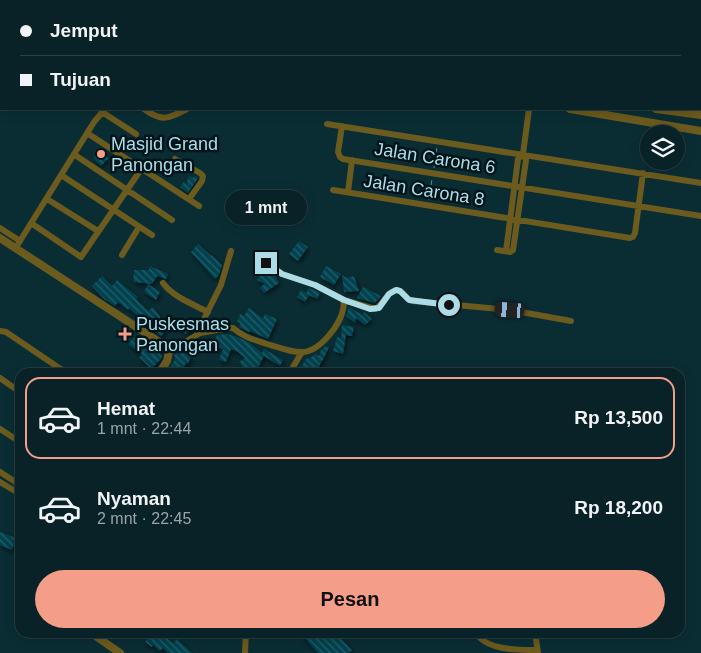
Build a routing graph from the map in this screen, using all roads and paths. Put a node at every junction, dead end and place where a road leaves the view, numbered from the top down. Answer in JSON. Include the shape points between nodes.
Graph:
{"nodes":[{"id":1,"x":103,"y":110,"type":"edge"},
{"id":2,"x":146,"y":110,"type":"edge"},
{"id":3,"x":184,"y":110,"type":"edge"},
{"id":4,"x":530,"y":110,"type":"edge"},
{"id":5,"x":576,"y":110,"type":"edge"},
{"id":6,"x":662,"y":110,"type":"edge"},
{"id":7,"x":701,"y":116,"type":"edge"},
{"id":8,"x":327,"y":124,"type":"dead end"},
{"id":9,"x":342,"y":126,"type":"junction"},
{"id":10,"x":701,"y":130,"type":"edge"},
{"id":11,"x":88,"y":133,"type":"junction"},
{"id":12,"x":136,"y":134,"type":"dead end"},
{"id":13,"x":75,"y":154,"type":"junction"},
{"id":14,"x":523,"y":154,"type":"junction"},
{"id":15,"x":174,"y":159,"type":"dead end"},
{"id":16,"x":352,"y":160,"type":"junction"},
{"id":17,"x":142,"y":168,"type":"junction"},
{"id":18,"x":643,"y":174,"type":"junction"},
{"id":19,"x":61,"y":175,"type":"junction"},
{"id":20,"x":701,"y":183,"type":"edge"},
{"id":21,"x":514,"y":186,"type":"junction"},
{"id":22,"x":522,"y":187,"type":"junction"},
{"id":23,"x":127,"y":188,"type":"junction"},
{"id":24,"x":333,"y":190,"type":"dead end"},
{"id":25,"x":348,"y":192,"type":"junction"},
{"id":26,"x":47,"y":199,"type":"junction"},
{"id":27,"x":190,"y":199,"type":"junction"},
{"id":28,"x":199,"y":206,"type":"dead end"},
{"id":29,"x":639,"y":207,"type":"junction"},
{"id":30,"x":114,"y":210,"type":"junction"},
{"id":31,"x":701,"y":216,"type":"edge"},
{"id":32,"x":514,"y":219,"type":"junction"},
{"id":33,"x":172,"y":220,"type":"dead end"},
{"id":34,"x":31,"y":223,"type":"junction"},
{"id":35,"x":139,"y":227,"type":"junction"},
{"id":36,"x":0,"y":228,"type":"edge"},
{"id":37,"x":98,"y":231,"type":"junction"},
{"id":38,"x":152,"y":236,"type":"dead end"},
{"id":39,"x":0,"y":238,"type":"edge"},
{"id":40,"x":20,"y":241,"type":"junction"},
{"id":41,"x":15,"y":249,"type":"junction"},
{"id":42,"x":497,"y":250,"type":"dead end"},
{"id":43,"x":231,"y":251,"type":"dead end"},
{"id":44,"x":122,"y":255,"type":"dead end"},
{"id":45,"x":266,"y":263,"type":"dead end"},
{"id":46,"x":163,"y":283,"type":"dead end"},
{"id":47,"x":344,"y":300,"type":"junction"},
{"id":48,"x":208,"y":312,"type":"junction"},
{"id":49,"x":571,"y":321,"type":"dead end"},
{"id":50,"x":0,"y":331,"type":"edge"},
{"id":51,"x":200,"y":333,"type":"junction"},
{"id":52,"x":169,"y":352,"type":"junction"},
{"id":53,"x":302,"y":352,"type":"junction"},
{"id":54,"x":58,"y":368,"type":"edge"},
{"id":55,"x":166,"y":368,"type":"edge"},
{"id":56,"x":293,"y":368,"type":"edge"},
{"id":57,"x":0,"y":378,"type":"edge"},
{"id":58,"x":15,"y":388,"type":"edge"},
{"id":59,"x":0,"y":429,"type":"edge"},
{"id":60,"x":15,"y":439,"type":"edge"},
{"id":61,"x":0,"y":472,"type":"edge"},
{"id":62,"x":0,"y":482,"type":"edge"},
{"id":63,"x":15,"y":482,"type":"edge"},
{"id":64,"x":15,"y":491,"type":"edge"},
{"id":65,"x":99,"y":638,"type":"edge"},
{"id":66,"x":246,"y":638,"type":"edge"},
{"id":67,"x":479,"y":638,"type":"edge"},
{"id":68,"x":536,"y":638,"type":"edge"},
{"id":69,"x":538,"y":652,"type":"edge"},
{"id":70,"x":120,"y":653,"type":"edge"},
{"id":71,"x":245,"y":653,"type":"edge"}],
"edges":[{"from":1,"to":11,"type":"street"},
{"from":1,"to":12,"type":"street"},
{"from":2,"to":3,"type":"street","via":[[160,118]]},
{"from":4,"to":14,"type":"street"},
{"from":5,"to":10,"type":"street"},
{"from":6,"to":7,"type":"street"},
{"from":8,"to":9,"type":"street"},
{"from":9,"to":14,"type":"street"},
{"from":9,"to":16,"type":"street","via":[[338,152],[340,157]]},
{"from":11,"to":13,"type":"street"},
{"from":11,"to":17,"type":"street"},
{"from":13,"to":19,"type":"street"},
{"from":13,"to":23,"type":"street"},
{"from":14,"to":18,"type":"street"},
{"from":14,"to":21,"type":"street","via":[[518,158]]},
{"from":14,"to":22,"type":"street","via":[[526,160]]},
{"from":15,"to":27,"type":"street","via":[[203,176]]},
{"from":16,"to":21,"type":"street","name":"Jalan Carona 6"},
{"from":16,"to":25,"type":"street"},
{"from":17,"to":23,"type":"street"},
{"from":17,"to":27,"type":"street"},
{"from":18,"to":20,"type":"street"},
{"from":18,"to":29,"type":"street"},
{"from":19,"to":26,"type":"street"},
{"from":19,"to":30,"type":"street"},
{"from":21,"to":22,"type":"street","name":"Jalan Carona 6"},
{"from":21,"to":32,"type":"street"},
{"from":22,"to":29,"type":"street","name":"Jalan Carona 6"},
{"from":22,"to":32,"type":"street"},
{"from":23,"to":30,"type":"street"},
{"from":23,"to":33,"type":"street"},
{"from":24,"to":25,"type":"street","name":"Jalan Carona 8"},
{"from":25,"to":32,"type":"street","name":"Jalan Carona 8"},
{"from":26,"to":34,"type":"street"},
{"from":26,"to":37,"type":"street"},
{"from":27,"to":28,"type":"street"},
{"from":29,"to":31,"type":"street","name":"Jalan Carona 6"},
{"from":29,"to":32,"type":"street","name":"Jalan Carona 8","via":[[635,233],[630,238]]},
{"from":30,"to":35,"type":"street"},
{"from":30,"to":37,"type":"street"},
{"from":32,"to":42,"type":"street","via":[[513,250]]},
{"from":34,"to":37,"type":"street","via":[[81,257]]},
{"from":34,"to":40,"type":"street"},
{"from":35,"to":38,"type":"street"},
{"from":35,"to":44,"type":"street"},
{"from":36,"to":40,"type":"street"},
{"from":39,"to":41,"type":"street"},
{"from":40,"to":41,"type":"street"},
{"from":41,"to":52,"type":"street","via":[[164,345]]},
{"from":43,"to":48,"type":"street","via":[[226,273]]},
{"from":45,"to":47,"type":"street","via":[[282,274],[315,285]]},
{"from":46,"to":48,"type":"street","via":[[184,300]]},
{"from":47,"to":49,"type":"street","via":[[375,309],[390,293],[398,290],[412,301],[510,310]]},
{"from":47,"to":53,"type":"street","via":[[341,316],[327,338],[314,349]]},
{"from":48,"to":51,"type":"street"},
{"from":50,"to":54,"type":"street"},
{"from":51,"to":52,"type":"street"},
{"from":51,"to":53,"type":"street","via":[[233,328],[254,341]]},
{"from":52,"to":55,"type":"street"},
{"from":53,"to":56,"type":"street"},
{"from":57,"to":58,"type":"street"},
{"from":59,"to":60,"type":"street"},
{"from":61,"to":63,"type":"street"},
{"from":62,"to":64,"type":"street"},
{"from":65,"to":70,"type":"street"},
{"from":66,"to":71,"type":"street"},
{"from":67,"to":69,"type":"street","via":[[489,644]]},
{"from":68,"to":69,"type":"street"}]}
